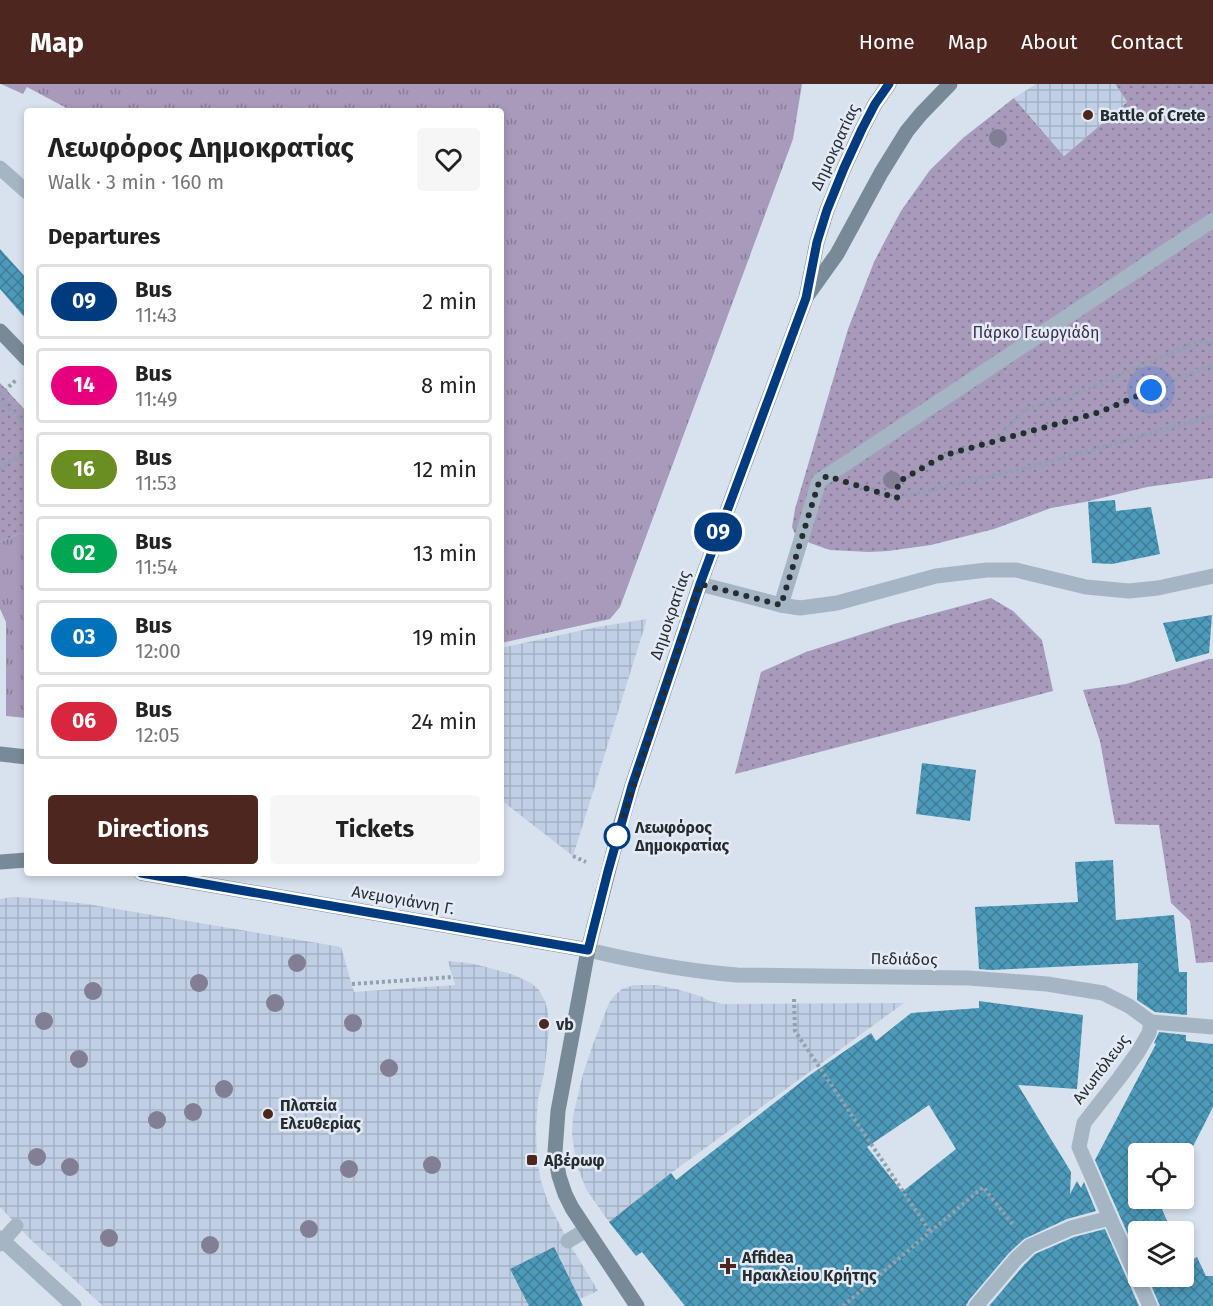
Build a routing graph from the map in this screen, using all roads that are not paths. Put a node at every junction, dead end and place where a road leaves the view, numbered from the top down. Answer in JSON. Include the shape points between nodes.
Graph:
{"nodes":[{"id":1,"x":889,"y":84,"type":"edge"},
{"id":2,"x":950,"y":84,"type":"edge"},
{"id":3,"x":0,"y":168,"type":"edge"},
{"id":4,"x":24,"y":189,"type":"edge"},
{"id":5,"x":1213,"y":220,"type":"edge"},
{"id":6,"x":806,"y":298,"type":"junction"},
{"id":7,"x":0,"y":331,"type":"edge"},
{"id":8,"x":24,"y":356,"type":"edge"},
{"id":9,"x":1213,"y":576,"type":"edge"},
{"id":10,"x":700,"y":584,"type":"junction"},
{"id":11,"x":781,"y":605,"type":"junction"},
{"id":12,"x":0,"y":754,"type":"edge"},
{"id":13,"x":24,"y":757,"type":"edge"},
{"id":14,"x":24,"y":860,"type":"edge"},
{"id":15,"x":0,"y":862,"type":"edge"},
{"id":16,"x":158,"y":876,"type":"edge"},
{"id":17,"x":588,"y":950,"type":"junction"},
{"id":18,"x":1151,"y":1022,"type":"junction"},
{"id":19,"x":1213,"y":1027,"type":"edge"},
{"id":20,"x":1110,"y":1218,"type":"junction"},
{"id":21,"x":16,"y":1226,"type":"dead end"},
{"id":22,"x":586,"y":1230,"type":"junction"},
{"id":23,"x":1,"y":1241,"type":"edge"},
{"id":24,"x":568,"y":1241,"type":"dead end"},
{"id":25,"x":74,"y":1306,"type":"edge"},
{"id":26,"x":637,"y":1306,"type":"edge"},
{"id":27,"x":976,"y":1306,"type":"edge"},
{"id":28,"x":1150,"y":1306,"type":"edge"}],
"edges":[{"from":1,"to":6,"type":"main road","name":"Δημοκρατίας","via":[[862,129],[827,210]]},
{"from":2,"to":6,"type":"main road","name":"Δημοκρατίας","via":[[907,131],[837,254]]},
{"from":3,"to":4,"type":"street"},
{"from":5,"to":11,"type":"street","via":[[819,482]]},
{"from":6,"to":10,"type":"main road","name":"Δημοκρατίας"},
{"from":7,"to":8,"type":"main road"},
{"from":9,"to":11,"type":"street","via":[[1129,591],[1086,587],[1016,570],[987,570],[936,576],[837,603],[800,608]]},
{"from":10,"to":11,"type":"street"},
{"from":10,"to":17,"type":"main road","name":"Δημοκρατίας","via":[[632,786]]},
{"from":12,"to":13,"type":"main road"},
{"from":14,"to":15,"type":"main road"},
{"from":16,"to":17,"type":"main road","name":"Ανεμογιάννη Γ."},
{"from":17,"to":18,"type":"street","name":"Πεδιάδος","via":[[650,964],[737,975],[968,978],[1047,984],[1103,993]]},
{"from":17,"to":22,"type":"main road","via":[[558,1111],[555,1152],[565,1194]]},
{"from":18,"to":19,"type":"street"},
{"from":18,"to":20,"type":"street","name":"Ανωπόλεως","via":[[1138,1052],[1084,1123],[1080,1147]]},
{"from":20,"to":27,"type":"street","via":[[1071,1228],[1030,1246]]},
{"from":20,"to":28,"type":"street","name":"Ανωπόλεως"},
{"from":21,"to":23,"type":"street"},
{"from":22,"to":24,"type":"street"},
{"from":22,"to":26,"type":"main road"},
{"from":23,"to":25,"type":"street"}]}
